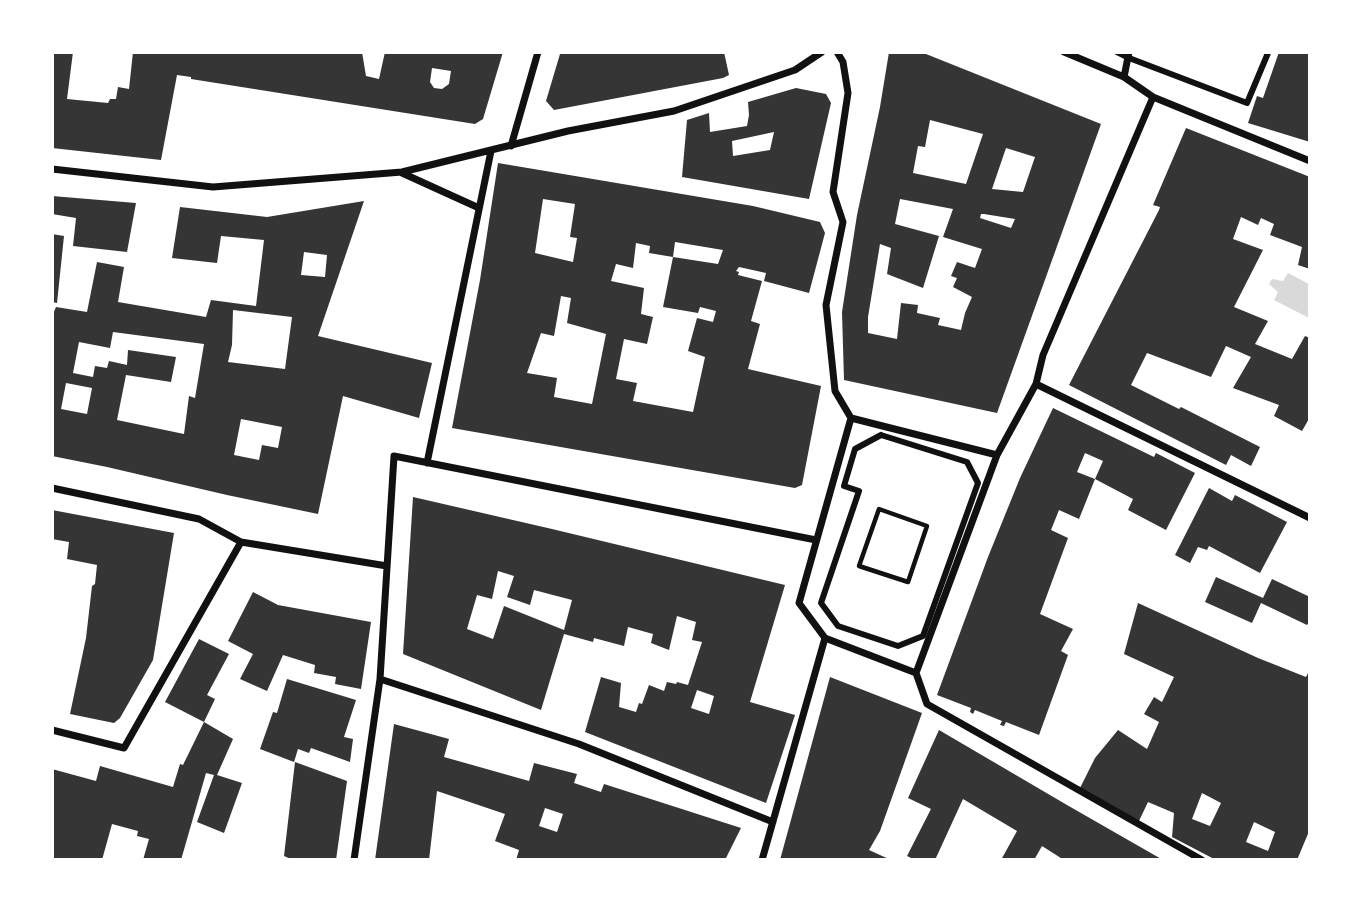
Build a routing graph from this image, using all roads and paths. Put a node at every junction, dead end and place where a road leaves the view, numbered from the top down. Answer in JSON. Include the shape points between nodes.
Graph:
{"nodes":[{"id":1,"x":538,"y":52,"type":"edge"},
{"id":2,"x":822,"y":52,"type":"edge"},
{"id":3,"x":837,"y":52,"type":"edge"},
{"id":4,"x":1064,"y":52,"type":"edge"},
{"id":5,"x":1117,"y":52,"type":"edge"},
{"id":6,"x":1266,"y":52,"type":"edge"},
{"id":7,"x":1129,"y":55,"type":"edge"},
{"id":8,"x":1124,"y":77,"type":"junction"},
{"id":9,"x":1153,"y":97,"type":"junction"},
{"id":10,"x":511,"y":146,"type":"junction"},
{"id":11,"x":492,"y":150,"type":"junction"},
{"id":12,"x":1310,"y":161,"type":"edge"},
{"id":13,"x":52,"y":169,"type":"edge"},
{"id":14,"x":402,"y":172,"type":"junction"},
{"id":15,"x":479,"y":208,"type":"junction"},
{"id":16,"x":1036,"y":384,"type":"junction"},
{"id":17,"x":851,"y":418,"type":"junction"},
{"id":18,"x":855,"y":449,"type":"joint"},
{"id":19,"x":997,"y":455,"type":"junction"},
{"id":20,"x":427,"y":463,"type":"junction"},
{"id":21,"x":52,"y":488,"type":"edge"},
{"id":22,"x":879,"y":509,"type":"joint"},
{"id":23,"x":1310,"y":517,"type":"edge"},
{"id":24,"x":816,"y":540,"type":"junction"},
{"id":25,"x":241,"y":542,"type":"junction"},
{"id":26,"x":387,"y":566,"type":"junction"},
{"id":27,"x":825,"y":638,"type":"junction"},
{"id":28,"x":916,"y":673,"type":"junction"},
{"id":29,"x":380,"y":680,"type":"junction"},
{"id":30,"x":52,"y":730,"type":"edge"},
{"id":31,"x":774,"y":822,"type":"junction"},
{"id":32,"x":354,"y":859,"type":"edge"},
{"id":33,"x":762,"y":859,"type":"edge"},
{"id":34,"x":1202,"y":859,"type":"edge"}],
"edges":[{"from":1,"to":10,"type":"street"},
{"from":2,"to":10,"type":"street","via":[[795,70],[674,111]]},
{"from":3,"to":17,"type":"street","via":[[848,93],[832,192],[843,222],[826,305],[835,391]]},
{"from":4,"to":8,"type":"street"},
{"from":5,"to":7,"type":"street"},
{"from":6,"to":7,"type":"street","via":[[1247,103]]},
{"from":7,"to":8,"type":"street"},
{"from":8,"to":9,"type":"street"},
{"from":9,"to":12,"type":"street"},
{"from":9,"to":16,"type":"street","via":[[1043,355]]},
{"from":10,"to":11,"type":"street"},
{"from":11,"to":14,"type":"street"},
{"from":11,"to":15,"type":"street"},
{"from":13,"to":14,"type":"street","via":[[213,187]]},
{"from":14,"to":15,"type":"street"},
{"from":15,"to":20,"type":"street"},
{"from":16,"to":19,"type":"street"},
{"from":16,"to":23,"type":"street"},
{"from":17,"to":19,"type":"street"},
{"from":17,"to":24,"type":"street"},
{"from":18,"to":18,"type":"street","via":[[881,435],[967,462],[978,483],[923,636],[898,646],[838,626],[821,603],[859,491],[844,486]]},
{"from":19,"to":28,"type":"street"},
{"from":20,"to":24,"type":"street"},
{"from":20,"to":26,"type":"street","via":[[394,456]]},
{"from":21,"to":25,"type":"street","via":[[199,519]]},
{"from":22,"to":22,"type":"path","via":[[927,526],[908,582],[859,566]]},
{"from":24,"to":27,"type":"street","via":[[799,603]]},
{"from":25,"to":26,"type":"street"},
{"from":25,"to":30,"type":"street","via":[[124,748]]},
{"from":26,"to":29,"type":"street"},
{"from":27,"to":28,"type":"street"},
{"from":27,"to":31,"type":"street"},
{"from":28,"to":34,"type":"street","via":[[927,704]]},
{"from":29,"to":31,"type":"street","via":[[579,744]]},
{"from":29,"to":32,"type":"street"},
{"from":31,"to":33,"type":"street"}]}
